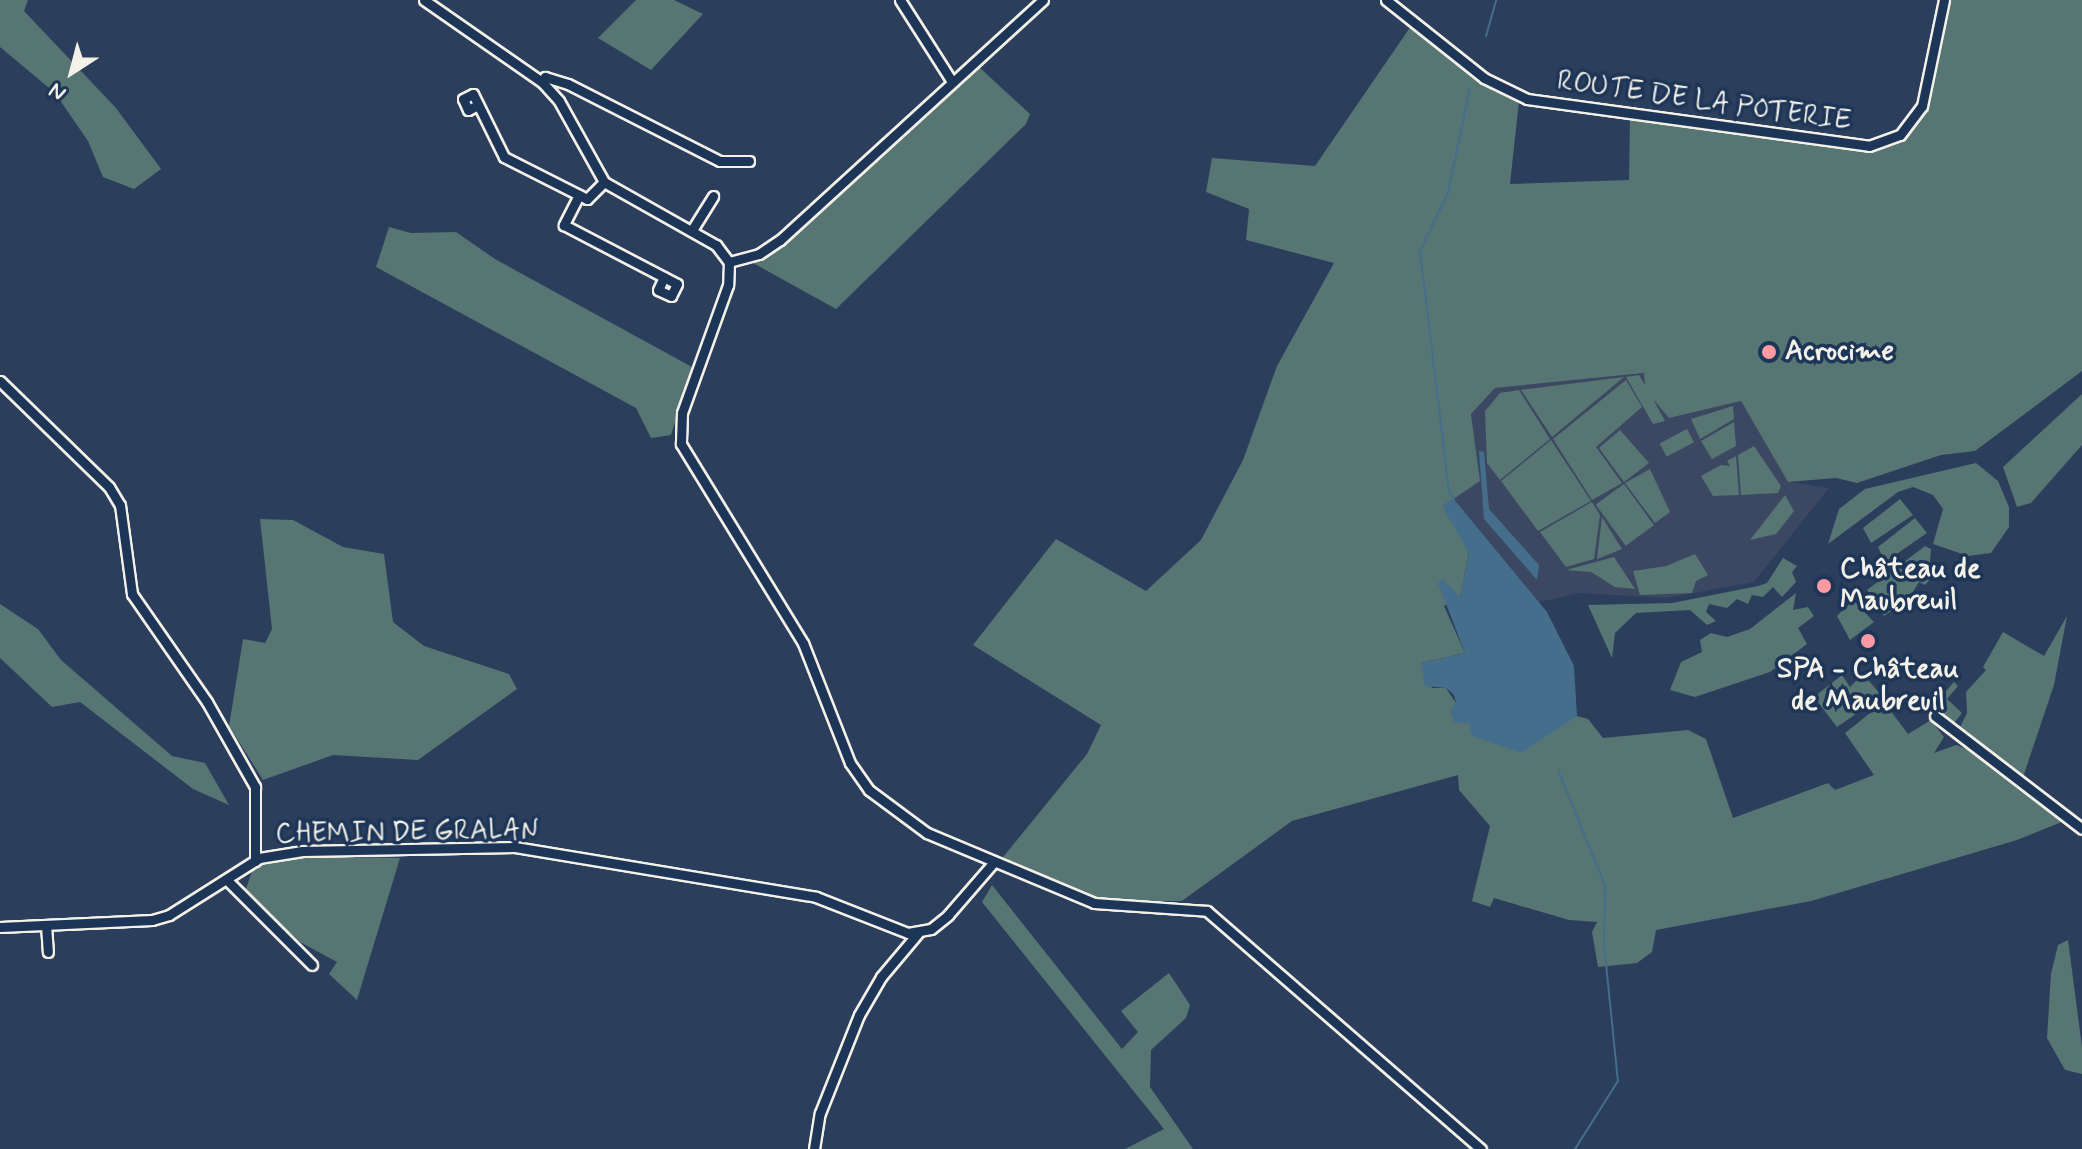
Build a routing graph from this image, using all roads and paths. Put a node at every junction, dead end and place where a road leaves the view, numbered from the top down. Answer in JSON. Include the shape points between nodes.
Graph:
{"nodes":[{"id":1,"x":424,"y":0,"type":"edge"},
{"id":2,"x":900,"y":0,"type":"edge"},
{"id":3,"x":1043,"y":0,"type":"edge"},
{"id":4,"x":1386,"y":0,"type":"edge"},
{"id":5,"x":1944,"y":0,"type":"edge"},
{"id":6,"x":951,"y":80,"type":"junction"},
{"id":7,"x":542,"y":82,"type":"junction"},
{"id":8,"x":478,"y":105,"type":"dead end"},
{"id":9,"x":749,"y":161,"type":"dead end"},
{"id":10,"x":604,"y":182,"type":"junction"},
{"id":11,"x":579,"y":195,"type":"junction"},
{"id":12,"x":713,"y":196,"type":"dead end"},
{"id":13,"x":692,"y":230,"type":"junction"},
{"id":14,"x":729,"y":262,"type":"junction"},
{"id":15,"x":664,"y":277,"type":"dead end"},
{"id":16,"x":0,"y":381,"type":"edge"},
{"id":17,"x":1935,"y":716,"type":"dead end"},
{"id":18,"x":2082,"y":829,"type":"edge"},
{"id":19,"x":255,"y":861,"type":"junction"},
{"id":20,"x":993,"y":863,"type":"junction"},
{"id":21,"x":227,"y":880,"type":"junction"},
{"id":22,"x":46,"y":925,"type":"junction"},
{"id":23,"x":0,"y":927,"type":"edge"},
{"id":24,"x":918,"y":933,"type":"junction"},
{"id":25,"x":48,"y":952,"type":"dead end"},
{"id":26,"x":312,"y":965,"type":"dead end"},
{"id":27,"x":814,"y":1149,"type":"edge"},
{"id":28,"x":1481,"y":1149,"type":"edge"}],
"edges":[{"from":1,"to":7,"type":"street"},
{"from":2,"to":6,"type":"street"},
{"from":3,"to":6,"type":"street","via":[[996,47]]},
{"from":4,"to":5,"type":"street","name":"ROUTE DE LA POTERIE","via":[[1484,78],[1527,99],[1869,146],[1900,135],[1922,106]]},
{"from":6,"to":14,"type":"street","via":[[780,240],[759,254]]},
{"from":7,"to":9,"type":"street","via":[[545,77],[568,84],[720,161]]},
{"from":7,"to":10,"type":"street","via":[[559,101]]},
{"from":8,"to":11,"type":"street","via":[[504,157]]},
{"from":10,"to":11,"type":"street","via":[[587,199]]},
{"from":10,"to":13,"type":"street"},
{"from":11,"to":15,"type":"street","via":[[564,225]]},
{"from":12,"to":13,"type":"street"},
{"from":13,"to":14,"type":"street","via":[[716,245]]},
{"from":14,"to":20,"type":"street","via":[[728,285],[682,413],[686,458],[803,643],[858,776],[906,821]]},
{"from":16,"to":19,"type":"street","via":[[109,487],[120,505],[132,594],[207,702],[255,787]]},
{"from":17,"to":18,"type":"street"},
{"from":19,"to":21,"type":"street","name":"CHEMIN DE GRALAN"},
{"from":19,"to":24,"type":"street","name":"CHEMIN DE GRALAN","via":[[302,851],[530,849],[816,897],[892,930]]},
{"from":20,"to":24,"type":"street","via":[[948,915]]},
{"from":20,"to":28,"type":"street","via":[[1094,903],[1207,911]]},
{"from":21,"to":22,"type":"street","name":"CHEMIN DE GRALAN","via":[[152,920]]},
{"from":21,"to":26,"type":"street"},
{"from":22,"to":23,"type":"street","name":"CHEMIN DE GRALAN"},
{"from":22,"to":25,"type":"street"},
{"from":24,"to":27,"type":"street","via":[[881,977],[859,1015],[820,1113]]}]}
